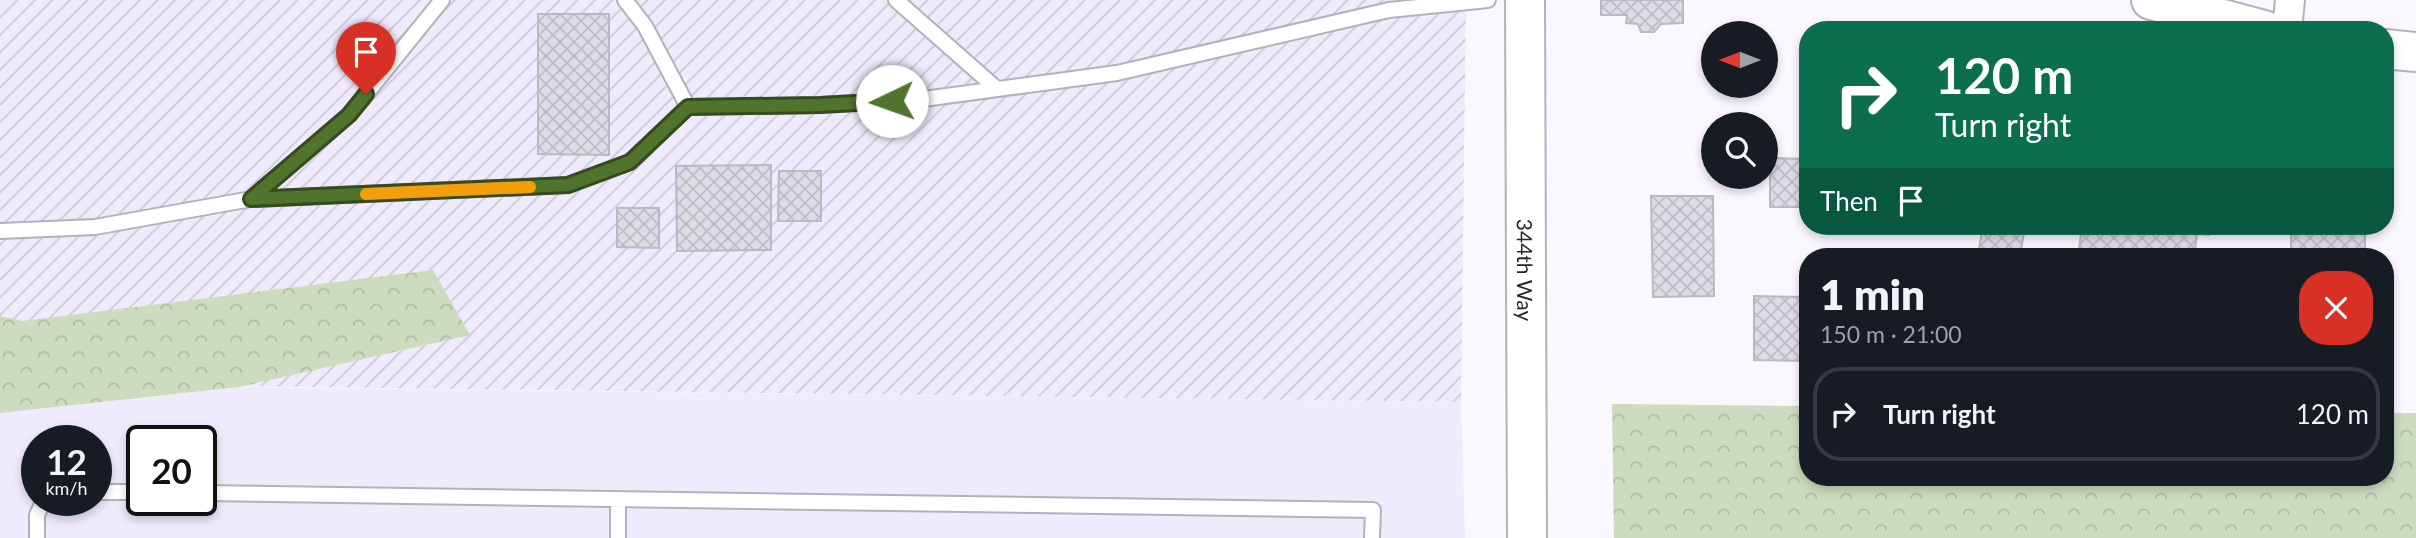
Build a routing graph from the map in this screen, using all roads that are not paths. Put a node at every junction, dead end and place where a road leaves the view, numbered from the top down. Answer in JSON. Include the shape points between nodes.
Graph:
{"nodes":[{"id":1,"x":442,"y":0,"type":"edge"},
{"id":2,"x":625,"y":0,"type":"edge"},
{"id":3,"x":896,"y":0,"type":"edge"},
{"id":4,"x":1488,"y":0,"type":"edge"},
{"id":5,"x":1525,"y":0,"type":"edge"},
{"id":6,"x":2151,"y":0,"type":"edge"},
{"id":7,"x":2290,"y":0,"type":"edge"},
{"id":8,"x":2230,"y":21,"type":"edge"},
{"id":9,"x":2288,"y":21,"type":"edge"},
{"id":10,"x":2394,"y":49,"type":"edge"},
{"id":11,"x":2416,"y":52,"type":"edge"},
{"id":12,"x":997,"y":89,"type":"junction"},
{"id":13,"x":688,"y":107,"type":"junction"},
{"id":14,"x":251,"y":199,"type":"junction"},
{"id":15,"x":0,"y":231,"type":"edge"},
{"id":16,"x":217,"y":493,"type":"edge"},
{"id":17,"x":618,"y":499,"type":"junction"},
{"id":18,"x":37,"y":516,"type":"edge"},
{"id":19,"x":37,"y":538,"type":"edge"},
{"id":20,"x":618,"y":538,"type":"edge"},
{"id":21,"x":1372,"y":538,"type":"edge"},
{"id":22,"x":1527,"y":538,"type":"edge"}],
"edges":[{"from":1,"to":14,"type":"lane","via":[[349,115]]},
{"from":2,"to":13,"type":"lane","via":[[645,26]]},
{"from":3,"to":12,"type":"lane"},
{"from":4,"to":12,"type":"lane","via":[[1389,10],[1117,73]]},
{"from":5,"to":22,"type":"street","name":"344th Way"},
{"from":6,"to":8,"type":"street"},
{"from":7,"to":9,"type":"street"},
{"from":10,"to":11,"type":"street"},
{"from":12,"to":13,"type":"lane","via":[[916,100]]},
{"from":13,"to":14,"type":"lane","via":[[630,162],[568,185]]},
{"from":14,"to":15,"type":"lane","via":[[94,228]]},
{"from":16,"to":17,"type":"lane"},
{"from":17,"to":20,"type":"lane"},
{"from":17,"to":21,"type":"lane","via":[[1373,510]]},
{"from":18,"to":19,"type":"lane"}]}
